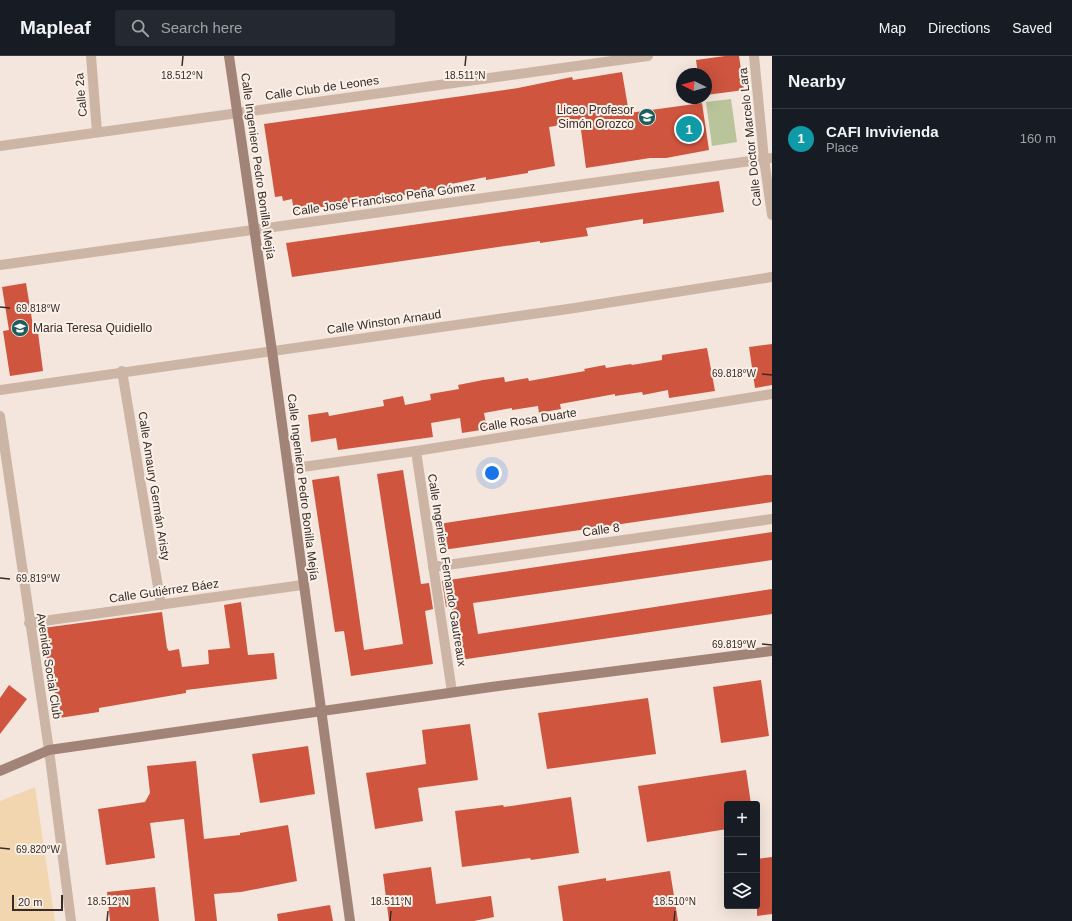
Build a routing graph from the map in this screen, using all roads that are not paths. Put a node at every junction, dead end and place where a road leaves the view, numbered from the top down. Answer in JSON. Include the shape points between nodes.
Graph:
{"nodes":[{"id":1,"x":91,"y":56,"type":"edge"},
{"id":2,"x":229,"y":56,"type":"edge"},
{"id":3,"x":648,"y":56,"type":"edge"},
{"id":4,"x":754,"y":56,"type":"edge"},
{"id":5,"x":632,"y":57,"type":"edge"},
{"id":6,"x":237,"y":112,"type":"junction"},
{"id":7,"x":97,"y":132,"type":"junction"},
{"id":8,"x":0,"y":146,"type":"edge"},
{"id":9,"x":768,"y":158,"type":"edge"},
{"id":10,"x":772,"y":215,"type":"edge"},
{"id":11,"x":253,"y":231,"type":"junction"},
{"id":12,"x":0,"y":265,"type":"edge"},
{"id":13,"x":772,"y":277,"type":"edge"},
{"id":14,"x":272,"y":351,"type":"junction"},
{"id":15,"x":122,"y":371,"type":"junction"},
{"id":16,"x":0,"y":390,"type":"edge"},
{"id":17,"x":772,"y":394,"type":"edge"},
{"id":18,"x":0,"y":416,"type":"edge"},
{"id":19,"x":416,"y":451,"type":"junction"},
{"id":20,"x":288,"y":469,"type":"junction"},
{"id":21,"x":772,"y":519,"type":"edge"},
{"id":22,"x":433,"y":567,"type":"junction"},
{"id":23,"x":302,"y":585,"type":"junction"},
{"id":24,"x":161,"y":605,"type":"junction"},
{"id":25,"x":29,"y":623,"type":"junction"},
{"id":26,"x":772,"y":651,"type":"edge"},
{"id":27,"x":452,"y":692,"type":"junction"},
{"id":28,"x":320,"y":712,"type":"junction"},
{"id":29,"x":49,"y":750,"type":"junction"},
{"id":30,"x":0,"y":771,"type":"edge"},
{"id":31,"x":71,"y":921,"type":"edge"},
{"id":32,"x":350,"y":921,"type":"edge"}],
"edges":[{"from":1,"to":7,"type":"street","name":"Calle 2a"},
{"from":2,"to":6,"type":"street","name":"Calle Ingeniero Pedro Bonilla Mejía"},
{"from":3,"to":5,"type":"street","name":"Calle Club de Leones"},
{"from":4,"to":9,"type":"street","name":"Calle Doctor Marcelo Lara"},
{"from":5,"to":6,"type":"street","name":"Calle Club de Leones"},
{"from":6,"to":7,"type":"street","name":"Calle Club de Leones"},
{"from":6,"to":11,"type":"street","name":"Calle Ingeniero Pedro Bonilla Mejía"},
{"from":7,"to":8,"type":"street","name":"Calle Club de Leones"},
{"from":9,"to":10,"type":"street","name":"Calle Doctor Marcelo Lara"},
{"from":9,"to":11,"type":"street","name":"Calle José Francisco Peña Gómez"},
{"from":11,"to":12,"type":"street","name":"Calle José Francisco Peña Gómez"},
{"from":11,"to":14,"type":"street","name":"Calle Ingeniero Pedro Bonilla Mejía"},
{"from":13,"to":14,"type":"street","name":"Calle Winston Arnaud"},
{"from":14,"to":15,"type":"street","name":"Calle Winston Arnaud"},
{"from":14,"to":20,"type":"street","name":"Calle Ingeniero Pedro Bonilla Mejía"},
{"from":15,"to":16,"type":"street","name":"Calle Winston Arnaud"},
{"from":15,"to":24,"type":"street","name":"Calle Amaury Germán Aristy"},
{"from":17,"to":19,"type":"street","name":"Calle Rosa Duarte"},
{"from":18,"to":25,"type":"street","name":"Avenida Social Club"},
{"from":19,"to":20,"type":"street","name":"Calle Rosa Duarte"},
{"from":19,"to":22,"type":"street","name":"Calle Ingeniero Fernando Gautreaux"},
{"from":20,"to":23,"type":"street","name":"Calle Ingeniero Pedro Bonilla Mejía"},
{"from":21,"to":22,"type":"street","name":"Calle 8"},
{"from":22,"to":27,"type":"street","name":"Calle Ingeniero Fernando Gautreaux"},
{"from":23,"to":24,"type":"street","name":"Calle Gutiérrez Báez"},
{"from":23,"to":28,"type":"street","name":"Calle Ingeniero Pedro Bonilla Mejía"},
{"from":24,"to":25,"type":"street","name":"Calle Gutiérrez Báez"},
{"from":25,"to":29,"type":"street","name":"Avenida Social Club"},
{"from":26,"to":27,"type":"street"},
{"from":27,"to":28,"type":"street"},
{"from":28,"to":29,"type":"street"},
{"from":28,"to":32,"type":"street","name":"Calle Ingeniero Pedro Bonilla Mejía"},
{"from":29,"to":30,"type":"street"},
{"from":29,"to":31,"type":"street","name":"Avenida Social Club"}]}
